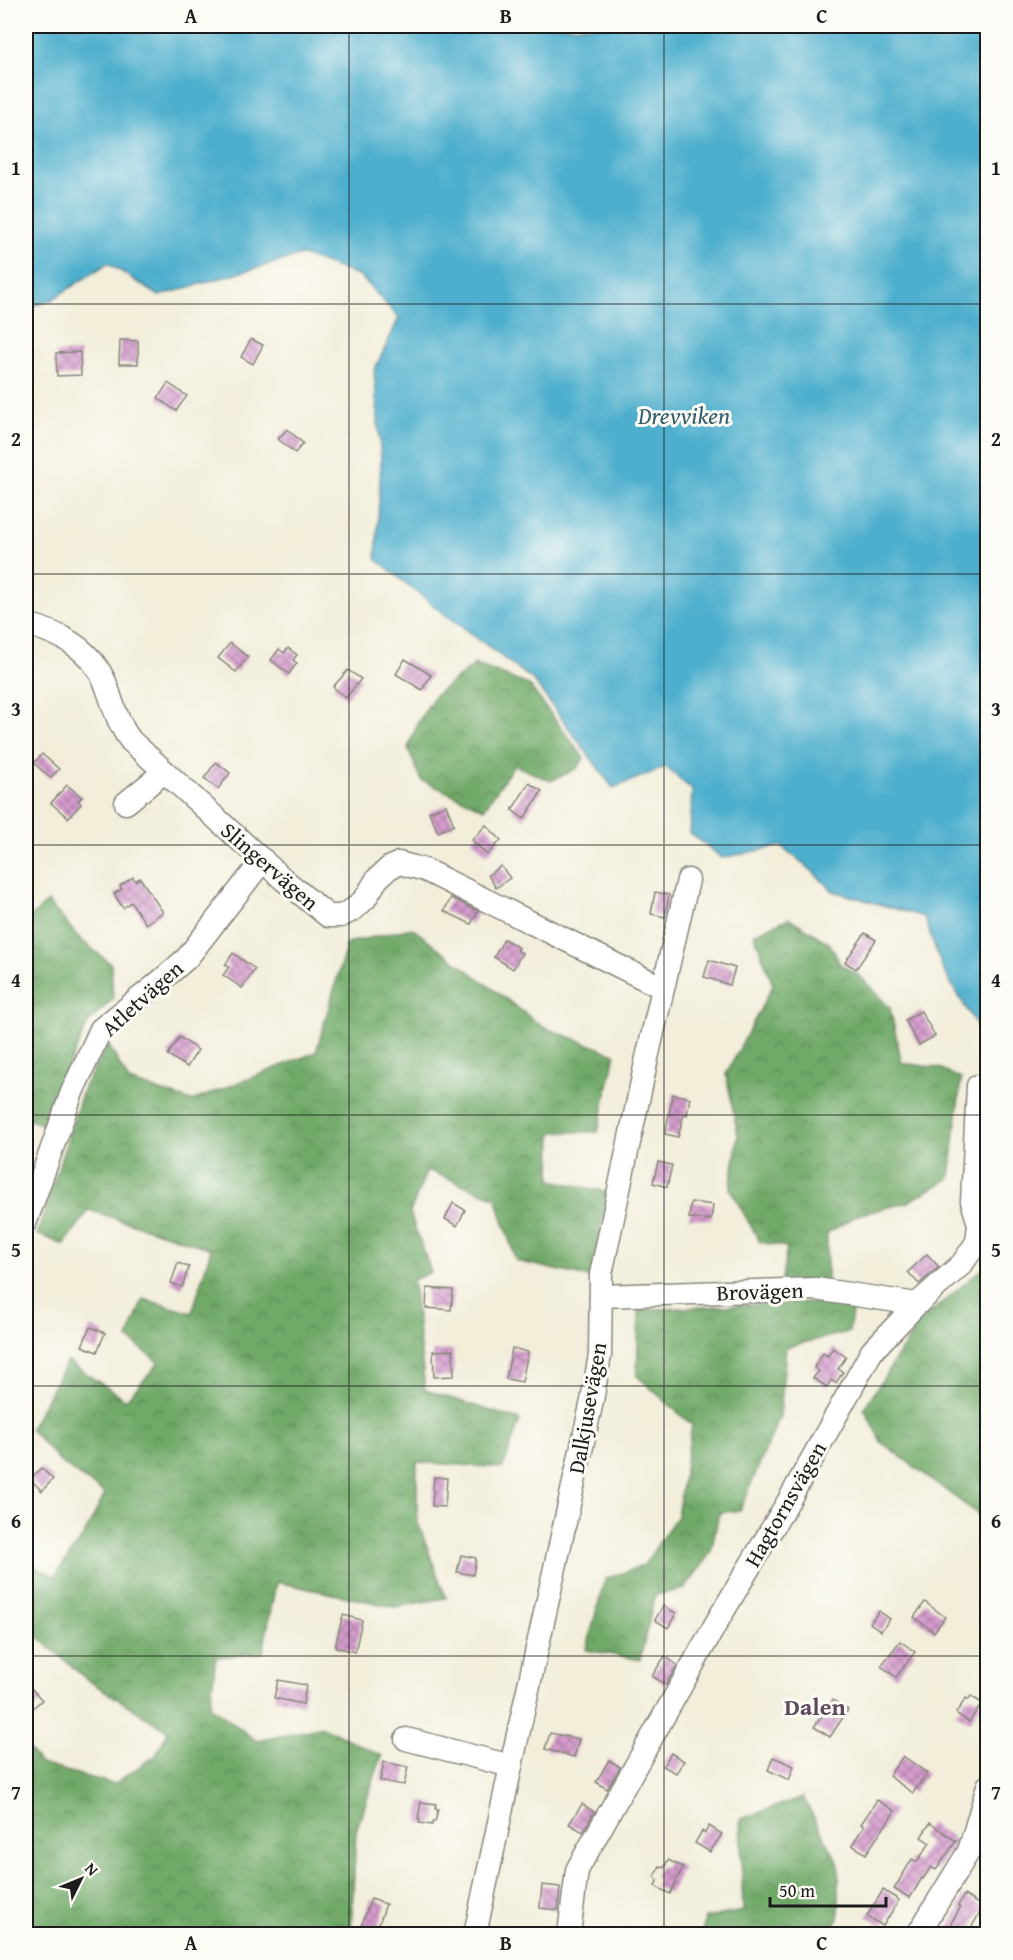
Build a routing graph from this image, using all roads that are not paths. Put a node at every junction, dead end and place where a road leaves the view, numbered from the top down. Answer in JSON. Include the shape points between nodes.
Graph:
{"nodes":[{"id":1,"x":26,"y":624,"type":"edge"},
{"id":2,"x":164,"y":772,"type":"junction"},
{"id":3,"x":126,"y":803,"type":"dead end"},
{"id":4,"x":263,"y":860,"type":"junction"},
{"id":5,"x":688,"y":880,"type":"dead end"},
{"id":6,"x":663,"y":988,"type":"junction"},
{"id":7,"x":978,"y":1086,"type":"dead end"},
{"id":8,"x":26,"y":1221,"type":"edge"},
{"id":9,"x":601,"y":1296,"type":"junction"},
{"id":10,"x":917,"y":1304,"type":"junction"},
{"id":11,"x":406,"y":1739,"type":"dead end"},
{"id":12,"x":510,"y":1766,"type":"junction"},
{"id":13,"x":987,"y":1786,"type":"edge"},
{"id":14,"x":475,"y":1935,"type":"edge"},
{"id":15,"x":568,"y":1935,"type":"edge"},
{"id":16,"x":918,"y":1935,"type":"edge"}],
"edges":[{"from":1,"to":2,"type":"street","name":"Slingervägen","via":[[60,636],[93,660],[121,728]]},
{"from":2,"to":3,"type":"street"},
{"from":2,"to":4,"type":"street","name":"Slingervägen"},
{"from":4,"to":6,"type":"street","name":"Slingervägen","via":[[328,916],[340,916],[354,909],[377,879],[399,863],[425,870]]},
{"from":4,"to":8,"type":"street","name":"Atletvägen","via":[[187,958],[101,1029],[72,1092]]},
{"from":5,"to":6,"type":"street","name":"Dalkjusevägen"},
{"from":6,"to":9,"type":"street","name":"Dalkjusevägen","via":[[601,1274]]},
{"from":7,"to":10,"type":"street","name":"Hagtornsvägen","via":[[972,1201],[979,1224],[977,1242],[962,1264]]},
{"from":9,"to":10,"type":"street","name":"Brovägen","via":[[815,1290]]},
{"from":9,"to":12,"type":"street","name":"Dalkjusevägen","via":[[600,1355],[592,1401]]},
{"from":10,"to":15,"type":"street","name":"Hagtornsvägen","via":[[872,1351],[577,1870]]},
{"from":11,"to":12,"type":"street"},
{"from":12,"to":14,"type":"street","name":"Dalkjusevägen"},
{"from":13,"to":16,"type":"street","via":[[969,1851]]}]}
